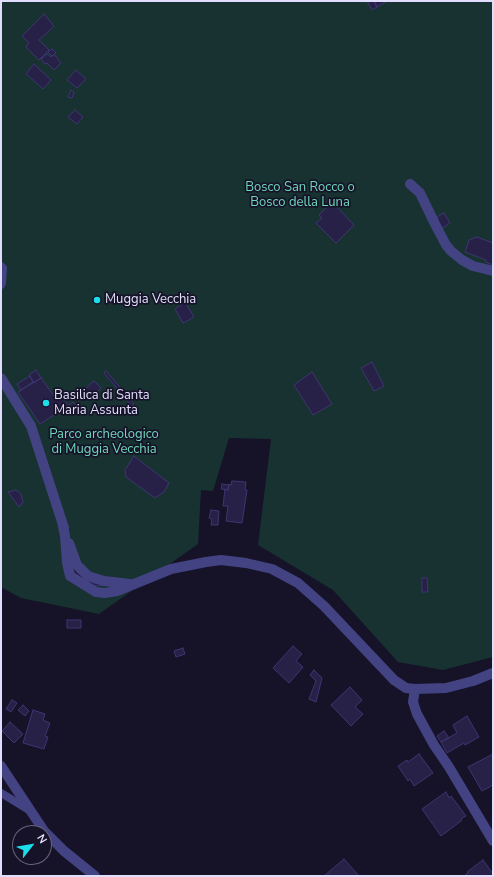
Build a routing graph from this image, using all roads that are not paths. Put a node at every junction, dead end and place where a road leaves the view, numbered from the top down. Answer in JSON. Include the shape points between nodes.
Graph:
{"nodes":[{"id":1,"x":410,"y":184,"type":"dead end"},
{"id":2,"x":1,"y":266,"type":"edge"},
{"id":3,"x":493,"y":271,"type":"edge"},
{"id":4,"x":1,"y":285,"type":"edge"},
{"id":5,"x":1,"y":378,"type":"edge"},
{"id":6,"x":493,"y":673,"type":"edge"},
{"id":7,"x":415,"y":690,"type":"junction"},
{"id":8,"x":1,"y":766,"type":"edge"},
{"id":9,"x":1,"y":793,"type":"edge"},
{"id":10,"x":31,"y":812,"type":"junction"},
{"id":11,"x":493,"y":841,"type":"edge"},
{"id":12,"x":95,"y":876,"type":"edge"}],
"edges":[{"from":1,"to":3,"type":"street","via":[[420,193],[446,246],[473,266]]},
{"from":2,"to":4,"type":"lane"},
{"from":5,"to":7,"type":"street","via":[[30,426],[77,565],[88,576],[132,585],[172,569],[221,560],[246,562],[272,569],[298,583],[324,606],[394,680],[406,688]]},
{"from":6,"to":7,"type":"street","via":[[446,688]]},
{"from":7,"to":11,"type":"street","via":[[413,702],[417,714]]},
{"from":8,"to":10,"type":"street"},
{"from":9,"to":10,"type":"lane"},
{"from":10,"to":12,"type":"street","via":[[44,831]]}]}
